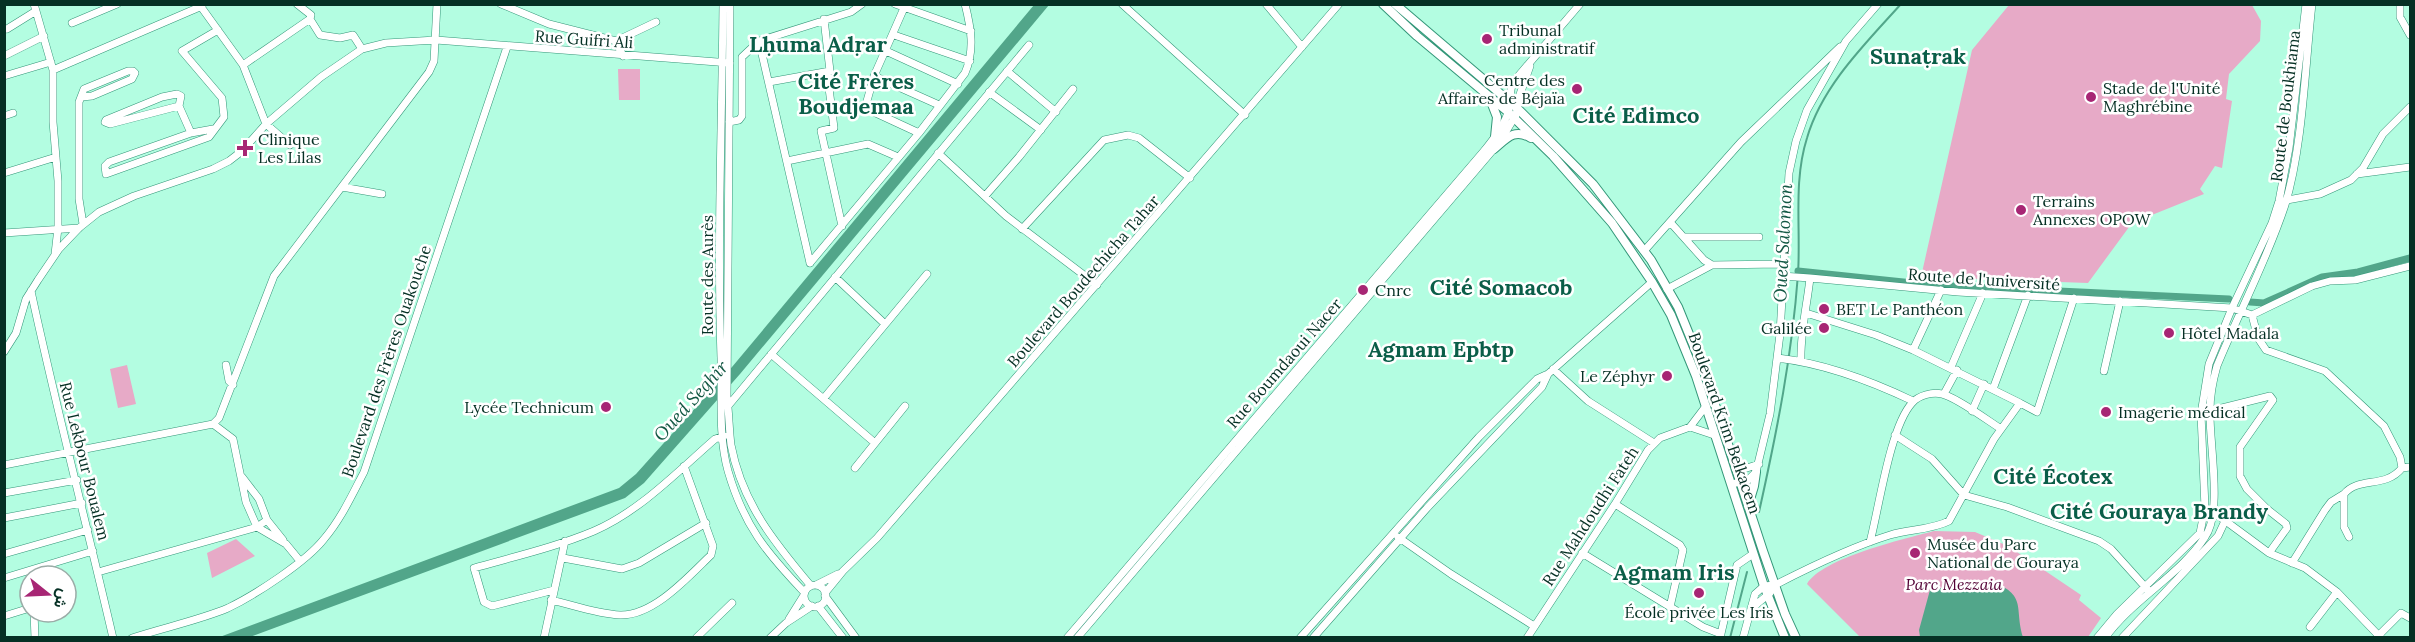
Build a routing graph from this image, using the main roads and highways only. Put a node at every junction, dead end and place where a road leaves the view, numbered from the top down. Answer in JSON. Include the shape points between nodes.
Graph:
{"nodes":[{"id":1,"x":1383,"y":4,"type":"edge"},
{"id":2,"x":1395,"y":4,"type":"edge"},
{"id":3,"x":1488,"y":96,"type":"junction"},
{"id":4,"x":1495,"y":137,"type":"road end"},
{"id":5,"x":1539,"y":143,"type":"junction"},
{"id":6,"x":1494,"y":149,"type":"road end"},
{"id":7,"x":1758,"y":468,"type":"road end"},
{"id":8,"x":1735,"y":483,"type":"junction"},
{"id":9,"x":1748,"y":506,"type":"junction"},
{"id":10,"x":1785,"y":638,"type":"edge"},
{"id":11,"x":1796,"y":638,"type":"edge"}],
"edges":[{"from":1,"to":3,"type":"main road","name":"Boulevard Krim Belkacem"},
{"from":2,"to":8,"type":"main road","name":"Boulevard Krim Belkacem","via":[[1514,104],[1593,184],[1644,251],[1668,289],[1704,371],[1735,468]]},
{"from":3,"to":4,"type":"main road","via":[[1497,117]]},
{"from":3,"to":5,"type":"main road","name":"Boulevard Krim Belkacem"},
{"from":5,"to":6,"type":"main road","via":[[1525,134],[1514,133]]},
{"from":5,"to":8,"type":"main road","name":"Boulevard Krim Belkacem","via":[[1612,223],[1652,282],[1682,340],[1714,435]]},
{"from":7,"to":9,"type":"main road"},
{"from":8,"to":9,"type":"main road","name":"Boulevard Krim Belkacem"},
{"from":8,"to":10,"type":"main road","name":"Boulevard Krim Belkacem","via":[[1753,554]]},
{"from":9,"to":11,"type":"main road","name":"Boulevard Krim Belkacem"}]}
